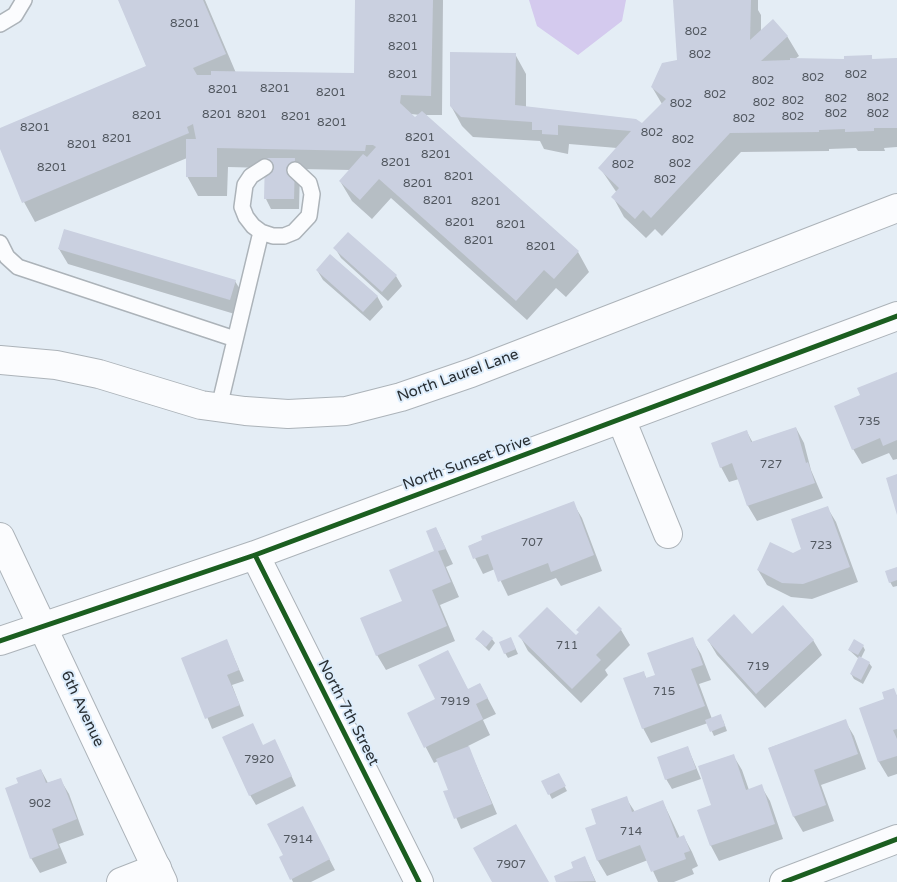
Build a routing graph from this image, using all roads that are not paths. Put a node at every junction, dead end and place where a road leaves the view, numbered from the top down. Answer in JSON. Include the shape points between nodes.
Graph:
{"nodes":[{"id":1,"x":24,"y":0,"type":"edge"},
{"id":2,"x":0,"y":24,"type":"edge"},
{"id":3,"x":265,"y":167,"type":"dead end"},
{"id":4,"x":295,"y":170,"type":"dead end"},
{"id":5,"x":897,"y":208,"type":"edge"},
{"id":6,"x":261,"y":232,"type":"junction"},
{"id":7,"x":0,"y":242,"type":"edge"},
{"id":8,"x":897,"y":316,"type":"edge"},
{"id":9,"x":235,"y":339,"type":"junction"},
{"id":10,"x":0,"y":360,"type":"edge"},
{"id":11,"x":219,"y":407,"type":"junction"},
{"id":12,"x":621,"y":419,"type":"junction"},
{"id":13,"x":668,"y":534,"type":"dead end"},
{"id":14,"x":0,"y":537,"type":"edge"},
{"id":15,"x":255,"y":556,"type":"junction"},
{"id":16,"x":42,"y":625,"type":"junction"},
{"id":17,"x":0,"y":641,"type":"edge"},
{"id":18,"x":897,"y":839,"type":"edge"},
{"id":19,"x":160,"y":875,"type":"edge"},
{"id":20,"x":121,"y":882,"type":"edge"},
{"id":21,"x":419,"y":882,"type":"edge"},
{"id":22,"x":784,"y":882,"type":"edge"}],
"edges":[{"from":1,"to":2,"type":"lane","via":[[15,15]]},
{"from":3,"to":6,"type":"lane","via":[[251,176],[242,196],[246,218]]},
{"from":4,"to":6,"type":"lane","via":[[309,183],[312,205],[309,216],[294,232],[284,236]]},
{"from":5,"to":11,"type":"street","name":"North Laurel Lane","via":[[401,397],[346,411],[317,413],[288,414]]},
{"from":6,"to":9,"type":"lane"},
{"from":7,"to":9,"type":"lane","via":[[18,267]]},
{"from":8,"to":12,"type":"street","name":"North Sunset Drive"},
{"from":9,"to":11,"type":"lane"},
{"from":10,"to":11,"type":"street","name":"North Laurel Lane","via":[[56,365],[99,374],[162,395]]},
{"from":12,"to":13,"type":"street"},
{"from":12,"to":15,"type":"street","name":"North Sunset Drive"},
{"from":14,"to":16,"type":"street","name":"6th Avenue"},
{"from":15,"to":16,"type":"street","name":"North Sunset Drive"},
{"from":15,"to":21,"type":"street","name":"North 7th Street"},
{"from":16,"to":17,"type":"street","name":"North Sunset Drive"},
{"from":16,"to":19,"type":"street","name":"6th Avenue"},
{"from":18,"to":22,"type":"street"},
{"from":19,"to":20,"type":"street"}]}
